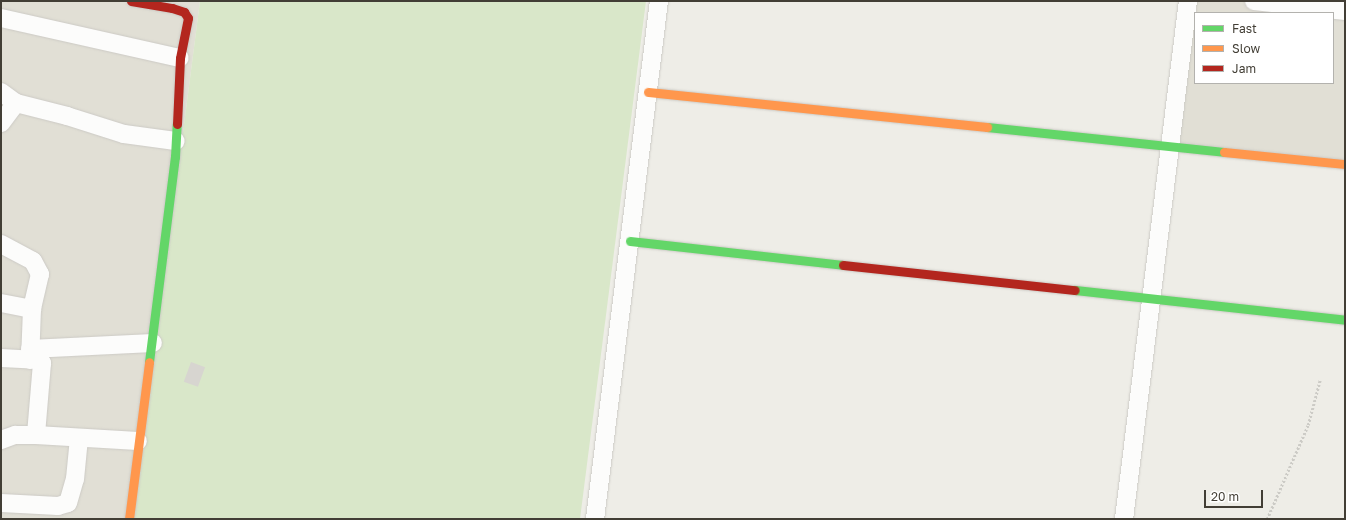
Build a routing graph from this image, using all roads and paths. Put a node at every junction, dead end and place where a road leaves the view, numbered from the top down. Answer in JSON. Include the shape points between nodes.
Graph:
{"nodes":[{"id":1,"x":131,"y":1,"type":"edge"},
{"id":2,"x":659,"y":1,"type":"edge"},
{"id":3,"x":1188,"y":1,"type":"edge"},
{"id":4,"x":1254,"y":1,"type":"edge"},
{"id":5,"x":1345,"y":11,"type":"edge"},
{"id":6,"x":1,"y":18,"type":"edge"},
{"id":7,"x":180,"y":58,"type":"junction"},
{"id":8,"x":1,"y":92,"type":"edge"},
{"id":9,"x":648,"y":92,"type":"junction"},
{"id":10,"x":16,"y":103,"type":"junction"},
{"id":11,"x":1,"y":123,"type":"edge"},
{"id":12,"x":176,"y":141,"type":"junction"},
{"id":13,"x":1170,"y":146,"type":"junction"},
{"id":14,"x":1345,"y":164,"type":"edge"},
{"id":15,"x":630,"y":241,"type":"junction"},
{"id":16,"x":1,"y":244,"type":"edge"},
{"id":17,"x":1151,"y":298,"type":"junction"},
{"id":18,"x":1,"y":303,"type":"edge"},
{"id":19,"x":32,"y":309,"type":"junction"},
{"id":20,"x":1345,"y":320,"type":"edge"},
{"id":21,"x":153,"y":343,"type":"junction"},
{"id":22,"x":30,"y":354,"type":"junction"},
{"id":23,"x":1,"y":358,"type":"edge"},
{"id":24,"x":1320,"y":380,"type":"dead end"},
{"id":25,"x":36,"y":435,"type":"junction"},
{"id":26,"x":79,"y":438,"type":"junction"},
{"id":27,"x":1,"y":440,"type":"edge"},
{"id":28,"x":138,"y":441,"type":"junction"},
{"id":29,"x":1,"y":503,"type":"edge"},
{"id":30,"x":129,"y":519,"type":"edge"},
{"id":31,"x":595,"y":519,"type":"edge"},
{"id":32,"x":1124,"y":519,"type":"edge"},
{"id":33,"x":1267,"y":519,"type":"edge"}],
"edges":[{"from":1,"to":7,"type":"street","via":[[184,12],[188,18]]},
{"from":2,"to":9,"type":"street"},
{"from":3,"to":13,"type":"street"},
{"from":4,"to":5,"type":"street"},
{"from":6,"to":7,"type":"street"},
{"from":7,"to":12,"type":"street"},
{"from":8,"to":10,"type":"street"},
{"from":9,"to":13,"type":"street"},
{"from":9,"to":15,"type":"street"},
{"from":10,"to":11,"type":"street"},
{"from":10,"to":12,"type":"street","via":[[124,134]]},
{"from":12,"to":21,"type":"street"},
{"from":13,"to":14,"type":"street"},
{"from":13,"to":17,"type":"street"},
{"from":15,"to":17,"type":"street"},
{"from":15,"to":31,"type":"street"},
{"from":16,"to":19,"type":"street","via":[[33,260],[38,269],[40,278]]},
{"from":17,"to":20,"type":"street"},
{"from":17,"to":32,"type":"street"},
{"from":18,"to":19,"type":"street"},
{"from":19,"to":22,"type":"street"},
{"from":21,"to":22,"type":"street"},
{"from":21,"to":28,"type":"street"},
{"from":22,"to":23,"type":"street"},
{"from":22,"to":25,"type":"street","via":[[43,366]]},
{"from":24,"to":33,"type":"path","via":[[1308,425]]},
{"from":25,"to":26,"type":"street"},
{"from":25,"to":27,"type":"street","via":[[15,435]]},
{"from":26,"to":28,"type":"street"},
{"from":26,"to":29,"type":"street","via":[[75,479],[68,503],[58,506]]},
{"from":28,"to":30,"type":"street"}]}
